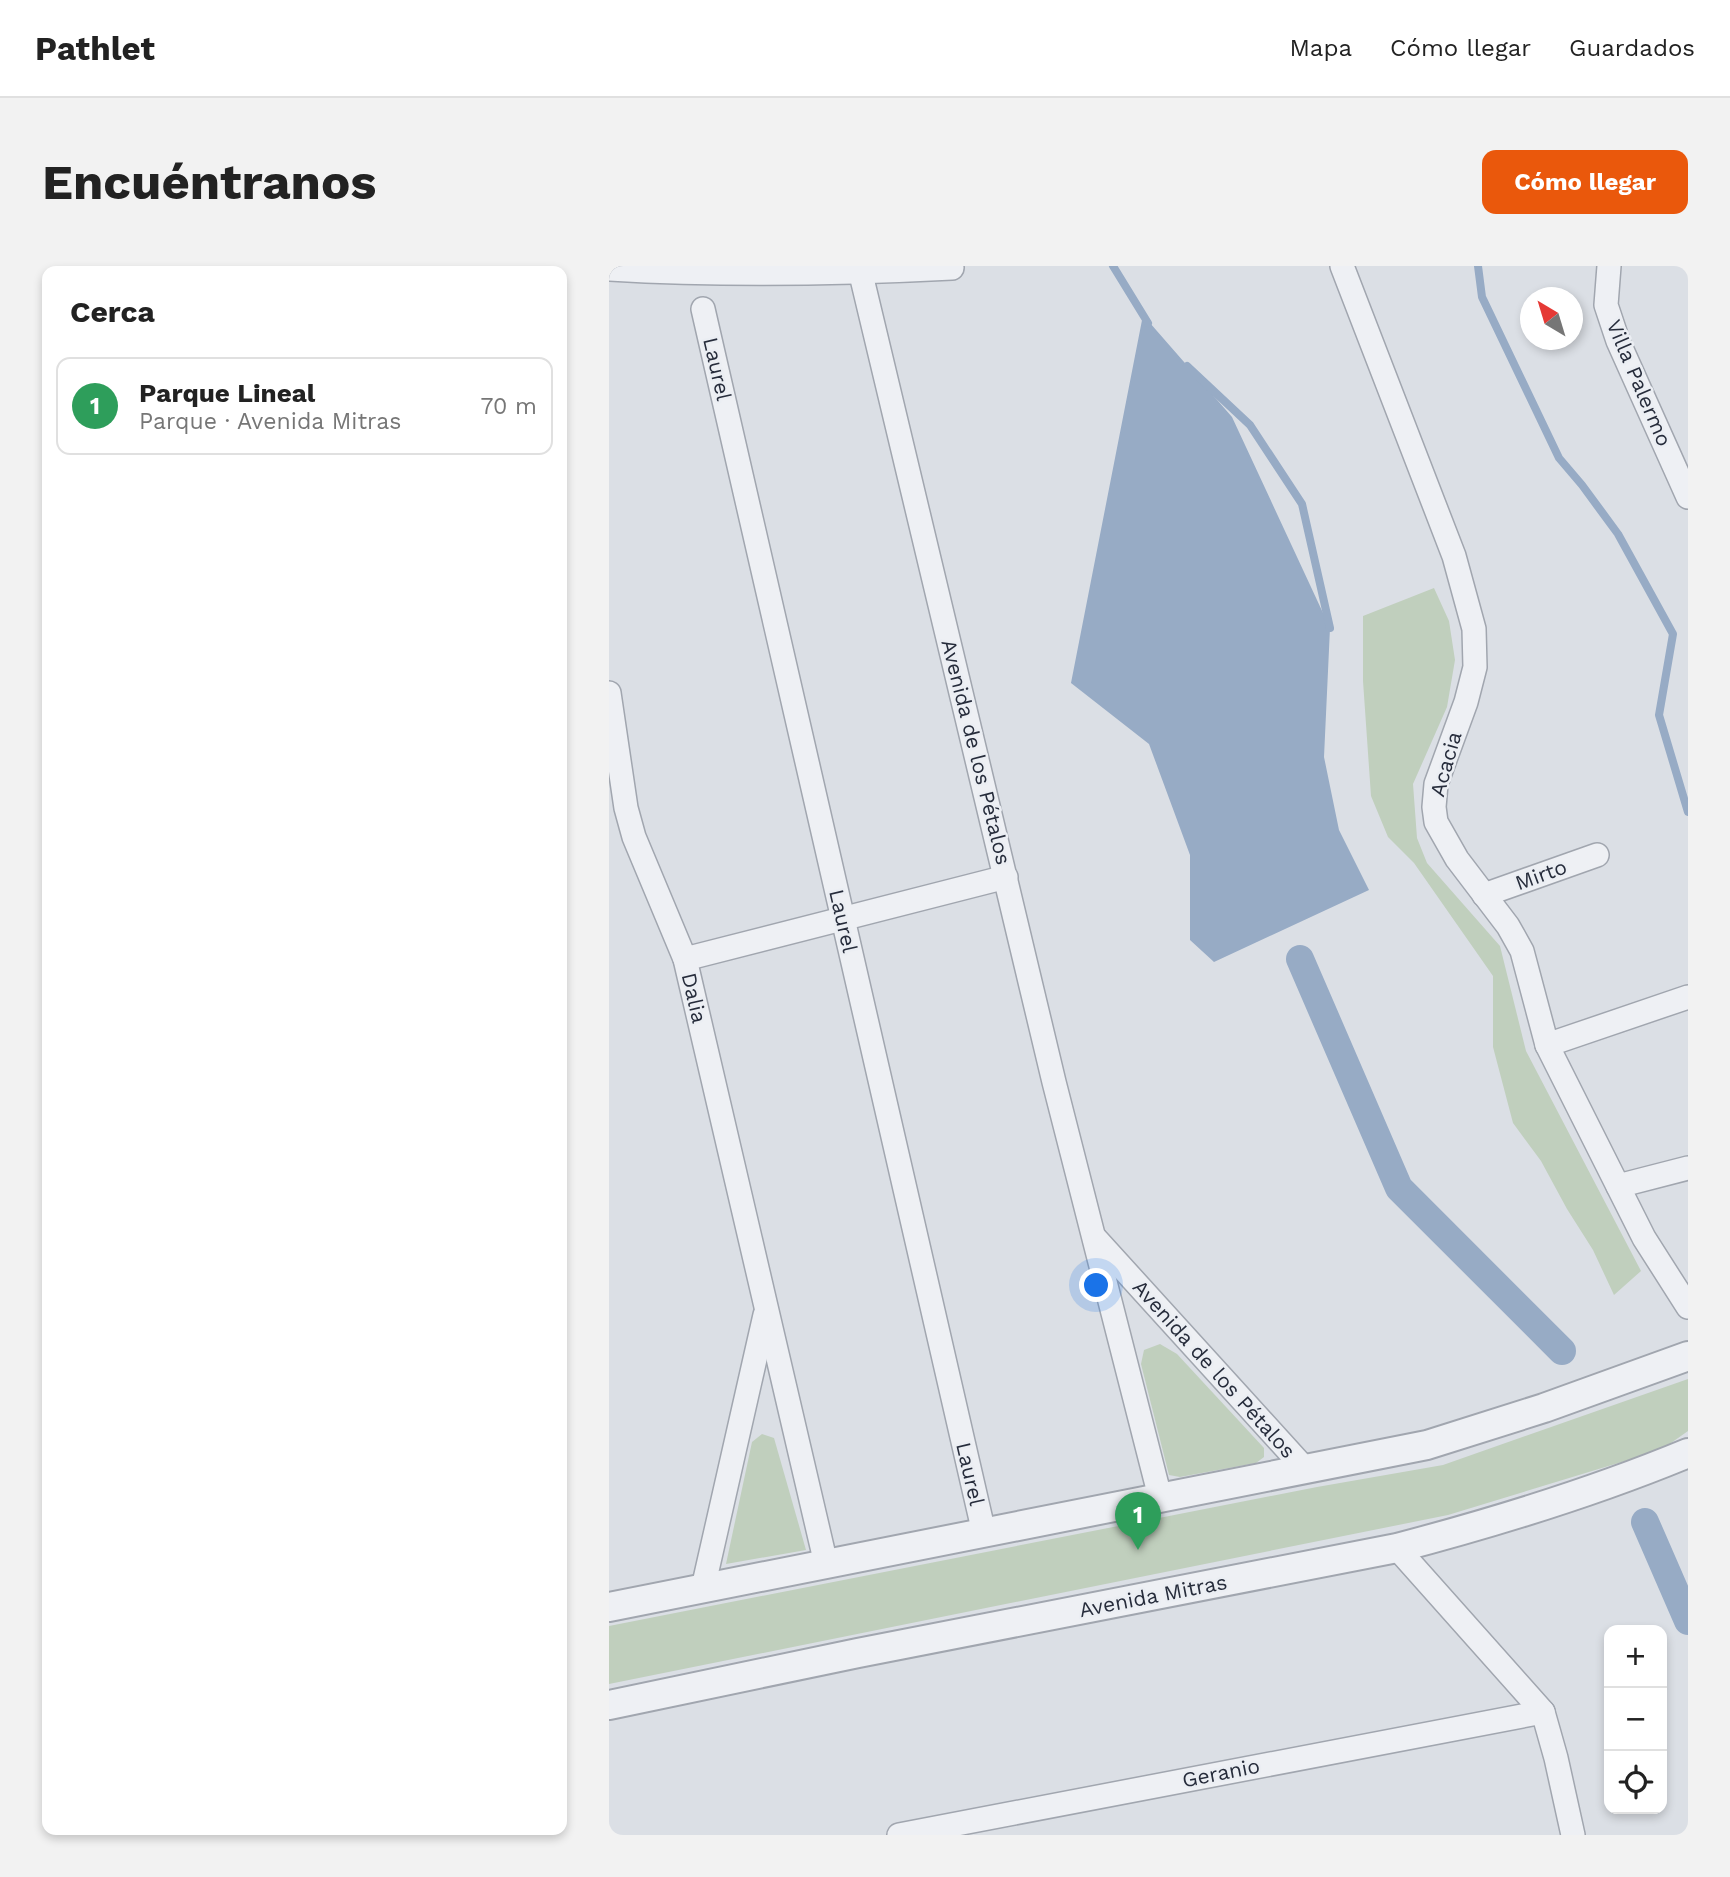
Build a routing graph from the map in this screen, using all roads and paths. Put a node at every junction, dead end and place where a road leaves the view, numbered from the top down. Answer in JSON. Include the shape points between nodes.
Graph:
{"nodes":[{"id":1,"x":1342,"y":266,"type":"edge"},
{"id":2,"x":1609,"y":266,"type":"edge"},
{"id":3,"x":609,"y":268,"type":"edge"},
{"id":4,"x":952,"y":268,"type":"dead end"},
{"id":5,"x":860,"y":269,"type":"edge"},
{"id":6,"x":703,"y":309,"type":"dead end"},
{"id":7,"x":1688,"y":497,"type":"edge"},
{"id":8,"x":609,"y":693,"type":"edge"},
{"id":9,"x":1597,"y":855,"type":"dead end"},
{"id":10,"x":1006,"y":877,"type":"junction"},
{"id":11,"x":1484,"y":895,"type":"junction"},
{"id":12,"x":842,"y":919,"type":"junction"},
{"id":13,"x":685,"y":960,"type":"junction"},
{"id":14,"x":1688,"y":997,"type":"edge"},
{"id":15,"x":1547,"y":1045,"type":"junction"},
{"id":16,"x":1688,"y":1168,"type":"edge"},
{"id":17,"x":1618,"y":1186,"type":"junction"},
{"id":18,"x":1094,"y":1237,"type":"junction"},
{"id":19,"x":1688,"y":1307,"type":"edge"},
{"id":20,"x":767,"y":1309,"type":"junction"},
{"id":21,"x":1688,"y":1356,"type":"edge"},
{"id":22,"x":1688,"y":1453,"type":"edge"},
{"id":23,"x":1306,"y":1470,"type":"junction"},
{"id":24,"x":1160,"y":1497,"type":"junction"},
{"id":25,"x":984,"y":1533,"type":"junction"},
{"id":26,"x":1397,"y":1548,"type":"junction"},
{"id":27,"x":826,"y":1564,"type":"junction"},
{"id":28,"x":703,"y":1588,"type":"junction"},
{"id":29,"x":609,"y":1607,"type":"edge"},
{"id":30,"x":609,"y":1706,"type":"edge"},
{"id":31,"x":1543,"y":1712,"type":"junction"},
{"id":32,"x":899,"y":1835,"type":"edge"},
{"id":33,"x":1573,"y":1835,"type":"edge"}],
"edges":[{"from":1,"to":11,"type":"street","name":"Acacia","via":[[1454,556],[1474,629],[1475,667],[1436,784],[1434,807],[1442,835]]},
{"from":2,"to":7,"type":"street","name":"Villa Palermo","via":[[1606,305],[1618,341]]},
{"from":3,"to":5,"type":"street","via":[[695,274]]},
{"from":4,"to":5,"type":"street"},
{"from":5,"to":10,"type":"street","name":"Avenida de los Pétalos"},
{"from":6,"to":12,"type":"street","name":"Laurel"},
{"from":8,"to":13,"type":"street","name":"Dalia","via":[[634,837]]},
{"from":9,"to":11,"type":"street","name":"Mirto"},
{"from":10,"to":12,"type":"street"},
{"from":10,"to":18,"type":"street","name":"Avenida de los Pétalos"},
{"from":11,"to":15,"type":"street","name":"Acacia","via":[[1522,951]]},
{"from":12,"to":13,"type":"street"},
{"from":12,"to":25,"type":"street","name":"Laurel"},
{"from":13,"to":20,"type":"street","name":"Dalia"},
{"from":14,"to":15,"type":"street"},
{"from":15,"to":17,"type":"street","name":"Acacia"},
{"from":16,"to":17,"type":"street"},
{"from":17,"to":19,"type":"street","name":"Acacia","via":[[1644,1238]]},
{"from":18,"to":23,"type":"street","name":"Avenida de los Pétalos"},
{"from":18,"to":24,"type":"street","name":"Avenida de los Pétalos"},
{"from":20,"to":27,"type":"street","name":"Dalia"},
{"from":20,"to":28,"type":"street","name":"Dalia"},
{"from":21,"to":23,"type":"street","via":[[1427,1444]]},
{"from":22,"to":26,"type":"street","name":"Avenida Mitras","via":[[1591,1490]]},
{"from":23,"to":24,"type":"street"},
{"from":24,"to":25,"type":"street"},
{"from":25,"to":27,"type":"street"},
{"from":26,"to":30,"type":"street","name":"Avenida Mitras"},
{"from":26,"to":31,"type":"street"},
{"from":27,"to":28,"type":"street"},
{"from":28,"to":29,"type":"street"},
{"from":31,"to":32,"type":"street","name":"Geranio"},
{"from":31,"to":33,"type":"street"}]}
